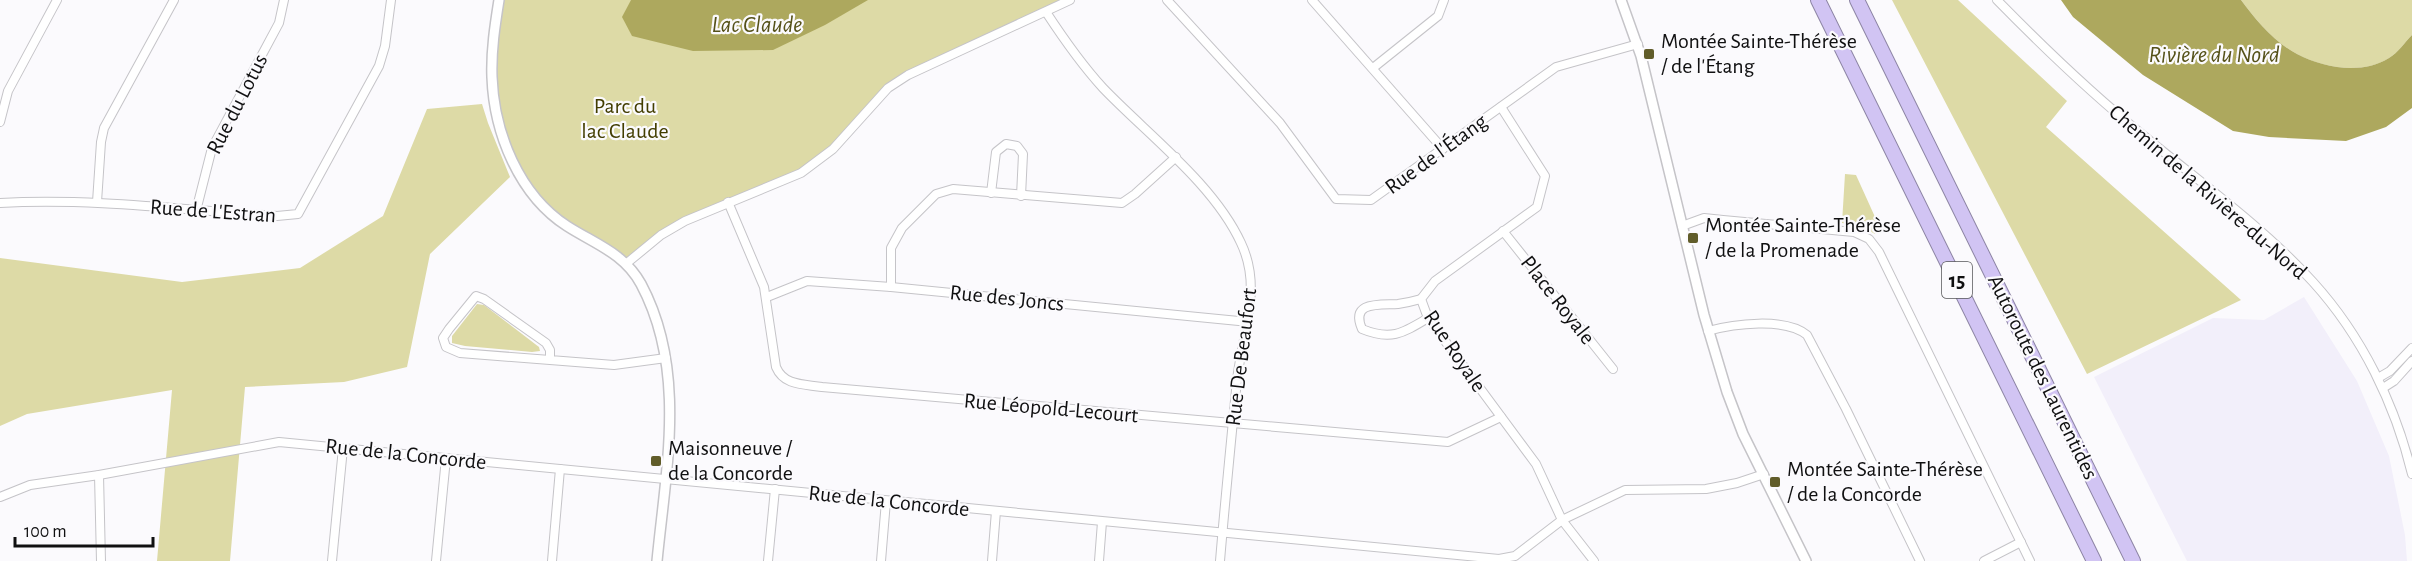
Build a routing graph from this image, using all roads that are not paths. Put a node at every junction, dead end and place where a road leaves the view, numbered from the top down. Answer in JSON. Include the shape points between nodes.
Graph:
{"nodes":[{"id":1,"x":57,"y":0,"type":"edge"},
{"id":2,"x":174,"y":0,"type":"edge"},
{"id":3,"x":284,"y":0,"type":"edge"},
{"id":4,"x":391,"y":0,"type":"edge"},
{"id":5,"x":499,"y":0,"type":"edge"},
{"id":6,"x":1070,"y":0,"type":"edge"},
{"id":7,"x":1167,"y":0,"type":"edge"},
{"id":8,"x":1312,"y":0,"type":"edge"},
{"id":9,"x":1444,"y":0,"type":"edge"},
{"id":10,"x":1621,"y":0,"type":"edge"},
{"id":11,"x":1818,"y":0,"type":"edge"},
{"id":12,"x":1857,"y":0,"type":"edge"},
{"id":13,"x":1997,"y":0,"type":"edge"},
{"id":14,"x":1046,"y":12,"type":"junction"},
{"id":15,"x":1638,"y":44,"type":"junction"},
{"id":16,"x":1372,"y":68,"type":"junction"},
{"id":17,"x":1502,"y":107,"type":"junction"},
{"id":18,"x":0,"y":122,"type":"edge"},
{"id":19,"x":1443,"y":149,"type":"junction"},
{"id":20,"x":1176,"y":157,"type":"junction"},
{"id":21,"x":991,"y":193,"type":"junction"},
{"id":22,"x":1021,"y":196,"type":"junction"},
{"id":23,"x":0,"y":202,"type":"edge"},
{"id":24,"x":97,"y":202,"type":"junction"},
{"id":25,"x":728,"y":202,"type":"junction"},
{"id":26,"x":196,"y":211,"type":"junction"},
{"id":27,"x":1682,"y":226,"type":"junction"},
{"id":28,"x":1503,"y":231,"type":"junction"},
{"id":29,"x":627,"y":263,"type":"junction"},
{"id":30,"x":891,"y":287,"type":"junction"},
{"id":31,"x":767,"y":297,"type":"junction"},
{"id":32,"x":1421,"y":299,"type":"junction"},
{"id":33,"x":1428,"y":318,"type":"junction"},
{"id":34,"x":1249,"y":322,"type":"junction"},
{"id":35,"x":1708,"y":331,"type":"junction"},
{"id":36,"x":2412,"y":348,"type":"edge"},
{"id":37,"x":666,"y":358,"type":"junction"},
{"id":38,"x":550,"y":360,"type":"junction"},
{"id":39,"x":2412,"y":361,"type":"edge"},
{"id":40,"x":1613,"y":369,"type":"dead end"},
{"id":41,"x":2378,"y":378,"type":"junction"},
{"id":42,"x":2383,"y":388,"type":"junction"},
{"id":43,"x":1501,"y":417,"type":"junction"},
{"id":44,"x":1232,"y":425,"type":"junction"},
{"id":45,"x":343,"y":448,"type":"junction"},
{"id":46,"x":446,"y":458,"type":"junction"},
{"id":47,"x":560,"y":469,"type":"junction"},
{"id":48,"x":1764,"y":474,"type":"junction"},
{"id":49,"x":2412,"y":474,"type":"edge"},
{"id":50,"x":99,"y":475,"type":"junction"},
{"id":51,"x":664,"y":479,"type":"junction"},
{"id":52,"x":775,"y":489,"type":"junction"},
{"id":53,"x":0,"y":497,"type":"edge"},
{"id":54,"x":886,"y":501,"type":"junction"},
{"id":55,"x":996,"y":511,"type":"junction"},
{"id":56,"x":1562,"y":520,"type":"junction"},
{"id":57,"x":1102,"y":522,"type":"junction"},
{"id":58,"x":1222,"y":533,"type":"junction"},
{"id":59,"x":2022,"y":542,"type":"junction"},
{"id":60,"x":101,"y":561,"type":"edge"},
{"id":61,"x":332,"y":561,"type":"edge"},
{"id":62,"x":436,"y":561,"type":"edge"},
{"id":63,"x":552,"y":561,"type":"edge"},
{"id":64,"x":657,"y":561,"type":"edge"},
{"id":65,"x":768,"y":561,"type":"edge"},
{"id":66,"x":880,"y":561,"type":"edge"},
{"id":67,"x":992,"y":561,"type":"edge"},
{"id":68,"x":1099,"y":561,"type":"edge"},
{"id":69,"x":1220,"y":561,"type":"edge"},
{"id":70,"x":1594,"y":561,"type":"edge"},
{"id":71,"x":1806,"y":561,"type":"edge"},
{"id":72,"x":1920,"y":561,"type":"edge"},
{"id":73,"x":1984,"y":561,"type":"edge"},
{"id":74,"x":2030,"y":561,"type":"edge"},
{"id":75,"x":2094,"y":561,"type":"edge"},
{"id":76,"x":2133,"y":561,"type":"edge"}],
"edges":[{"from":1,"to":18,"type":"street","via":[[8,91]]},
{"from":2,"to":24,"type":"street","via":[[104,128]]},
{"from":3,"to":26,"type":"street","name":"Rue du Lotus","via":[[279,23],[212,148]]},
{"from":4,"to":26,"type":"street","name":"Rue de L'Estran","via":[[379,66],[300,213],[288,216]]},
{"from":5,"to":29,"type":"street","via":[[493,94],[501,129],[519,174],[552,216]]},
{"from":6,"to":14,"type":"street"},
{"from":7,"to":19,"type":"street","name":"Rue de l'Étang","via":[[1280,123],[1336,199],[1371,200]]},
{"from":8,"to":16,"type":"street"},
{"from":9,"to":16,"type":"street","via":[[1438,16]]},
{"from":10,"to":15,"type":"street"},
{"from":11,"to":75,"type":"highway","name":"Autoroute des Laurentides","number":"15"},
{"from":12,"to":76,"type":"highway","name":"Autoroute des Laurentides","number":"15"},
{"from":13,"to":41,"type":"street","name":"Chemin de la Rivière-du-Nord","via":[[2100,100],[2294,262],[2329,301]]},
{"from":14,"to":20,"type":"street","name":"Rue De Beaufort","via":[[1104,88]]},
{"from":14,"to":25,"type":"street","via":[[908,75],[888,88],[833,149],[801,172]]},
{"from":15,"to":17,"type":"street","name":"Rue de l'Étang","via":[[1557,67]]},
{"from":15,"to":27,"type":"street"},
{"from":16,"to":19,"type":"street"},
{"from":17,"to":19,"type":"street","name":"Rue de l'Étang"},
{"from":17,"to":28,"type":"street","name":"Rue Royale","via":[[1545,176],[1537,207]]},
{"from":20,"to":22,"type":"street","via":[[1122,203]]},
{"from":20,"to":34,"type":"street","name":"Rue De Beaufort","via":[[1242,244],[1249,265]]},
{"from":21,"to":22,"type":"street"},
{"from":21,"to":22,"type":"street","via":[[996,152],[1006,144],[1017,146],[1023,154]]},
{"from":21,"to":30,"type":"street","via":[[952,189],[936,195],[902,228],[891,248]]},
{"from":23,"to":24,"type":"street","name":"Rue de L'Estran"},
{"from":24,"to":26,"type":"street","name":"Rue de L'Estran"},
{"from":25,"to":29,"type":"street","via":[[661,235]]},
{"from":25,"to":31,"type":"street","name":"Rue Léopold-Lecourt"},
{"from":27,"to":35,"type":"street"},
{"from":27,"to":59,"type":"street","via":[[1704,218],[1723,219],[1854,232],[1872,242]]},
{"from":28,"to":32,"type":"street","name":"Rue Royale","via":[[1435,281]]},
{"from":28,"to":40,"type":"street","name":"Place Royale"},
{"from":29,"to":37,"type":"street","via":[[646,297]]},
{"from":30,"to":31,"type":"street","name":"Rue des Joncs","via":[[807,281]]},
{"from":30,"to":34,"type":"street","name":"Rue des Joncs"},
{"from":31,"to":44,"type":"street","name":"Rue Léopold-Lecourt","via":[[776,367],[782,378],[793,382]]},
{"from":32,"to":33,"type":"street","name":"Rue Royale"},
{"from":32,"to":33,"type":"street","via":[[1368,305],[1359,313],[1358,321],[1362,330],[1374,334],[1401,334]]},
{"from":33,"to":43,"type":"street","name":"Rue Royale"},
{"from":34,"to":44,"type":"street","name":"Rue De Beaufort"},
{"from":35,"to":48,"type":"street","via":[[1738,421]]},
{"from":35,"to":72,"type":"street","via":[[1768,324],[1807,335]]},
{"from":36,"to":41,"type":"street"},
{"from":37,"to":38,"type":"street","via":[[614,365]]},
{"from":37,"to":51,"type":"street","via":[[670,397]]},
{"from":38,"to":38,"type":"street","via":[[546,343],[480,297],[472,298],[443,338],[446,347],[456,352]]},
{"from":39,"to":42,"type":"street"},
{"from":41,"to":42,"type":"street","name":"Chemin de la Rivière-du-Nord"},
{"from":42,"to":49,"type":"street","name":"Chemin de la Rivière-du-Nord"},
{"from":43,"to":44,"type":"street","name":"Rue Léopold-Lecourt","via":[[1448,442]]},
{"from":43,"to":56,"type":"street","name":"Rue Royale","via":[[1536,464]]},
{"from":44,"to":58,"type":"street","name":"Rue De Beaufort"},
{"from":45,"to":46,"type":"street","name":"Rue de la Concorde"},
{"from":45,"to":50,"type":"street","name":"Rue de la Concorde","via":[[279,442]]},
{"from":45,"to":61,"type":"street"},
{"from":46,"to":47,"type":"street","name":"Rue de la Concorde"},
{"from":46,"to":62,"type":"street"},
{"from":47,"to":51,"type":"street","name":"Rue de la Concorde"},
{"from":47,"to":63,"type":"street"},
{"from":48,"to":56,"type":"street","name":"Rue de la Concorde","via":[[1706,489],[1625,490]]},
{"from":48,"to":71,"type":"street"},
{"from":50,"to":53,"type":"street","name":"Rue de la Concorde","via":[[30,485]]},
{"from":50,"to":60,"type":"street"},
{"from":51,"to":52,"type":"street","name":"Rue de la Concorde"},
{"from":51,"to":64,"type":"street"},
{"from":52,"to":54,"type":"street","name":"Rue de la Concorde"},
{"from":52,"to":65,"type":"street"},
{"from":54,"to":55,"type":"street","name":"Rue de la Concorde"},
{"from":54,"to":66,"type":"street"},
{"from":55,"to":57,"type":"street","name":"Rue de la Concorde"},
{"from":55,"to":67,"type":"street"},
{"from":56,"to":58,"type":"street","name":"Rue de la Concorde","via":[[1515,556],[1499,559]]},
{"from":56,"to":70,"type":"street","name":"Rue Royale"},
{"from":57,"to":58,"type":"street","name":"Rue de la Concorde"},
{"from":57,"to":68,"type":"street"},
{"from":58,"to":69,"type":"street","name":"Rue De Beaufort"},
{"from":59,"to":73,"type":"street"},
{"from":59,"to":74,"type":"street"}]}
